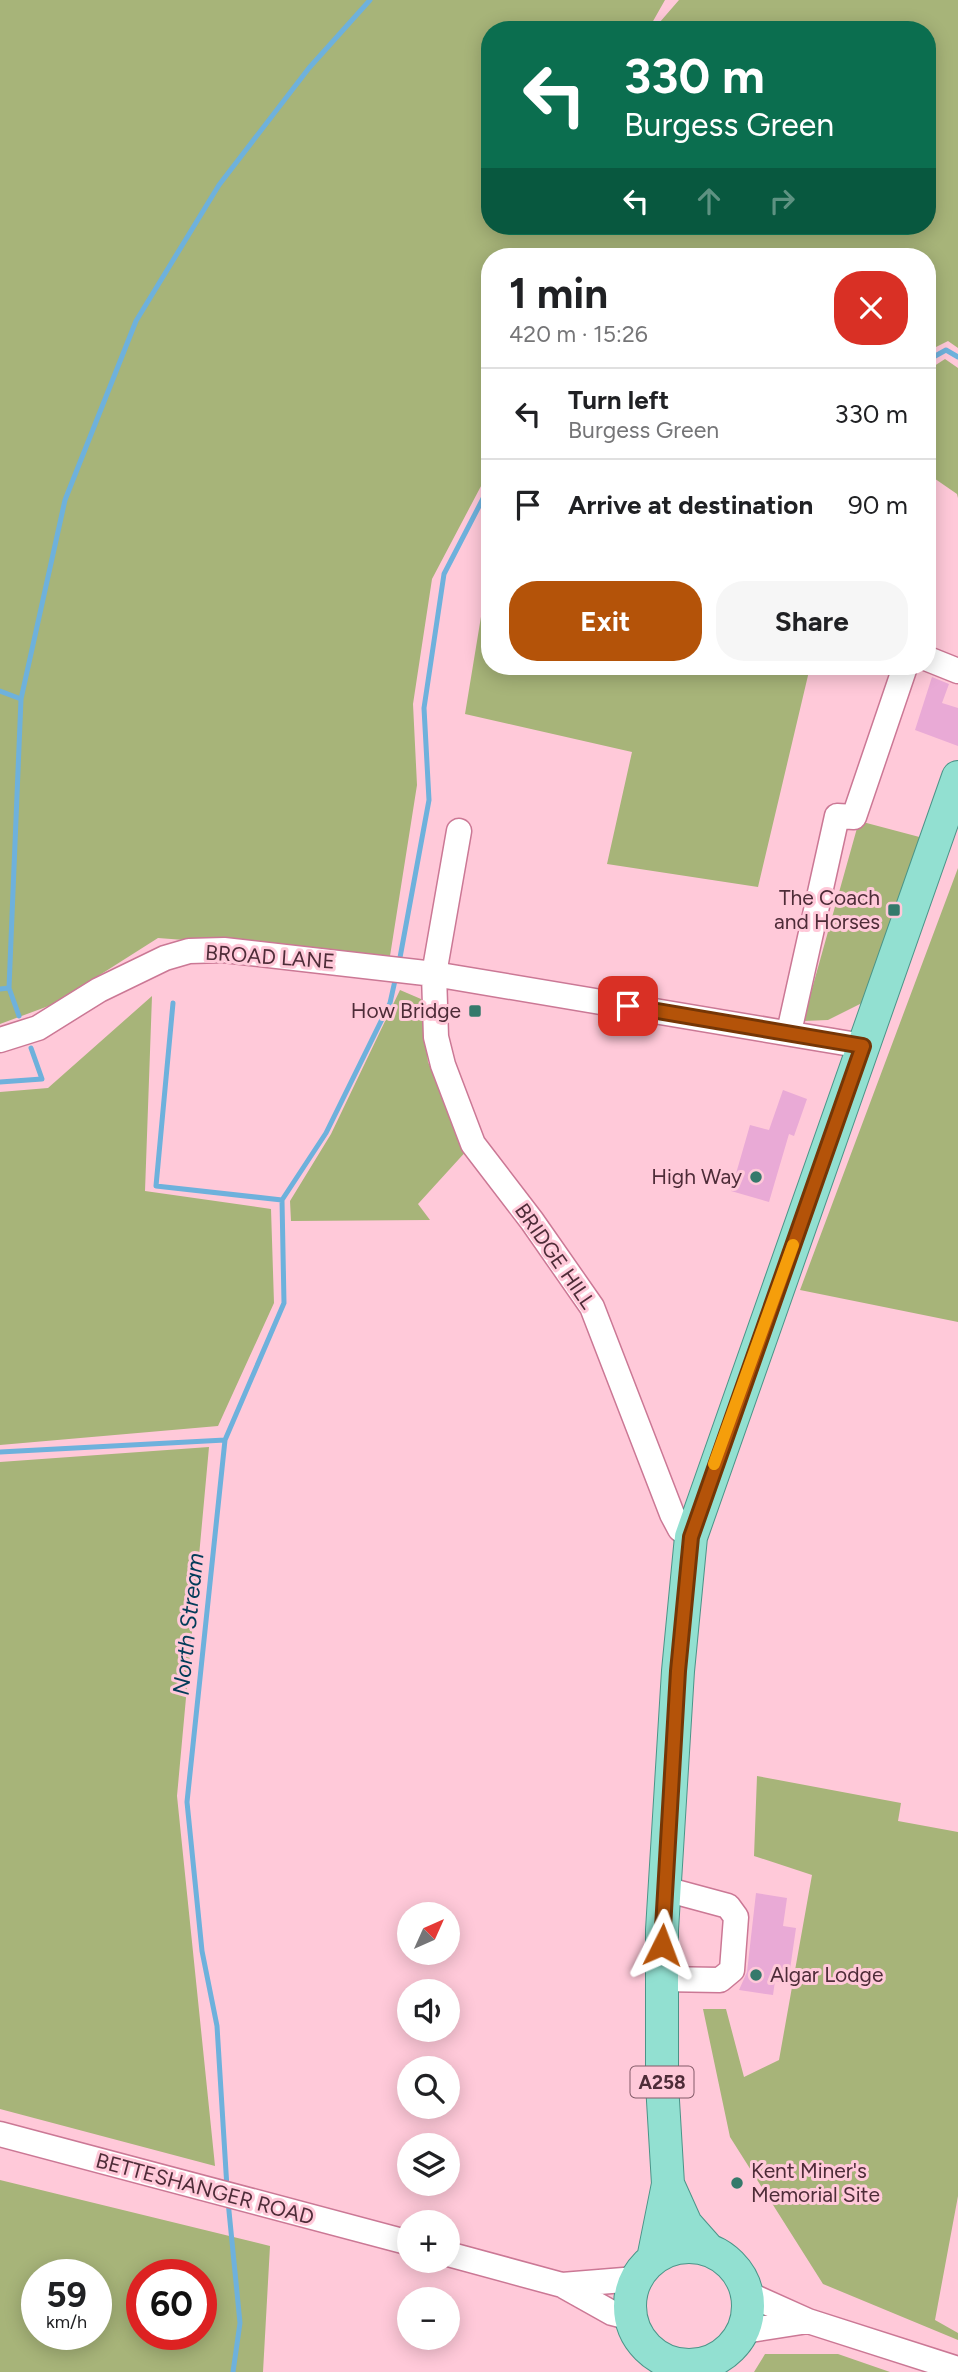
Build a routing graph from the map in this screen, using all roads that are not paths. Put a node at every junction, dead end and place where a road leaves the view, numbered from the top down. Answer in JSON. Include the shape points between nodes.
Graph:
{"nodes":[{"id":1,"x":936,"y":662,"type":"edge"},
{"id":2,"x":958,"y":671,"type":"edge"},
{"id":3,"x":902,"y":675,"type":"edge"},
{"id":4,"x":958,"y":777,"type":"edge"},
{"id":5,"x":459,"y":831,"type":"dead end"},
{"id":6,"x":422,"y":973,"type":"junction"},
{"id":7,"x":789,"y":1032,"type":"junction"},
{"id":8,"x":0,"y":1040,"type":"edge"},
{"id":9,"x":863,"y":1046,"type":"junction"},
{"id":10,"x":691,"y":1537,"type":"junction"},
{"id":11,"x":665,"y":1889,"type":"junction"},
{"id":12,"x":661,"y":1979,"type":"junction"},
{"id":13,"x":0,"y":2134,"type":"edge"},
{"id":14,"x":668,"y":2184,"type":"junction"},
{"id":15,"x":397,"y":2240,"type":"edge"},
{"id":16,"x":709,"y":2250,"type":"junction"},
{"id":17,"x":460,"y":2257,"type":"edge"},
{"id":18,"x":644,"y":2269,"type":"junction"},
{"id":19,"x":562,"y":2285,"type":"junction"},
{"id":20,"x":748,"y":2294,"type":"junction"},
{"id":21,"x":631,"y":2318,"type":"junction"},
{"id":22,"x":808,"y":2321,"type":"junction"},
{"id":23,"x":744,"y":2331,"type":"junction"},
{"id":24,"x":654,"y":2363,"type":"edge"},
{"id":25,"x":701,"y":2368,"type":"edge"},
{"id":26,"x":958,"y":2369,"type":"edge"}],
"edges":[{"from":1,"to":2,"type":"street"},
{"from":3,"to":7,"type":"street","via":[[854,817],[837,816]]},
{"from":4,"to":9,"type":"main road","number":"A258"},
{"from":5,"to":6,"type":"street","name":"BRIDGE HILL"},
{"from":6,"to":7,"type":"street","name":"BROAD LANE"},
{"from":6,"to":8,"type":"street","name":"BROAD LANE","via":[[264,953],[189,951],[134,971],[38,1028]]},
{"from":6,"to":10,"type":"street","name":"BRIDGE HILL","via":[[443,1065],[473,1144],[592,1307],[672,1514]]},
{"from":7,"to":9,"type":"street","name":"BROAD LANE"},
{"from":9,"to":10,"type":"main road","number":"A258"},
{"from":10,"to":11,"type":"main road","number":"A258"},
{"from":11,"to":12,"type":"main road","number":"A258"},
{"from":11,"to":12,"type":"street","via":[[729,1906],[736,1917],[732,1970],[720,1980]]},
{"from":12,"to":14,"type":"main road","number":"A258"},
{"from":13,"to":15,"type":"street","name":"BETTESHANGER ROAD"},
{"from":14,"to":16,"type":"main road","number":"A258","via":[[686,2224]]},
{"from":14,"to":18,"type":"main road","number":"A258"},
{"from":16,"to":18,"type":"main road","via":[[670,2250]]},
{"from":16,"to":20,"type":"main road","via":[[727,2260]]},
{"from":17,"to":19,"type":"street"},
{"from":18,"to":19,"type":"street"},
{"from":18,"to":21,"type":"main road","via":[[630,2298]]},
{"from":19,"to":21,"type":"street","via":[[612,2313]]},
{"from":20,"to":22,"type":"street"},
{"from":20,"to":23,"type":"main road"},
{"from":21,"to":24,"type":"main road"},
{"from":22,"to":23,"type":"street"},
{"from":22,"to":26,"type":"street"},
{"from":23,"to":25,"type":"main road","via":[[727,2351]]},
{"from":24,"to":25,"type":"main road"}]}
